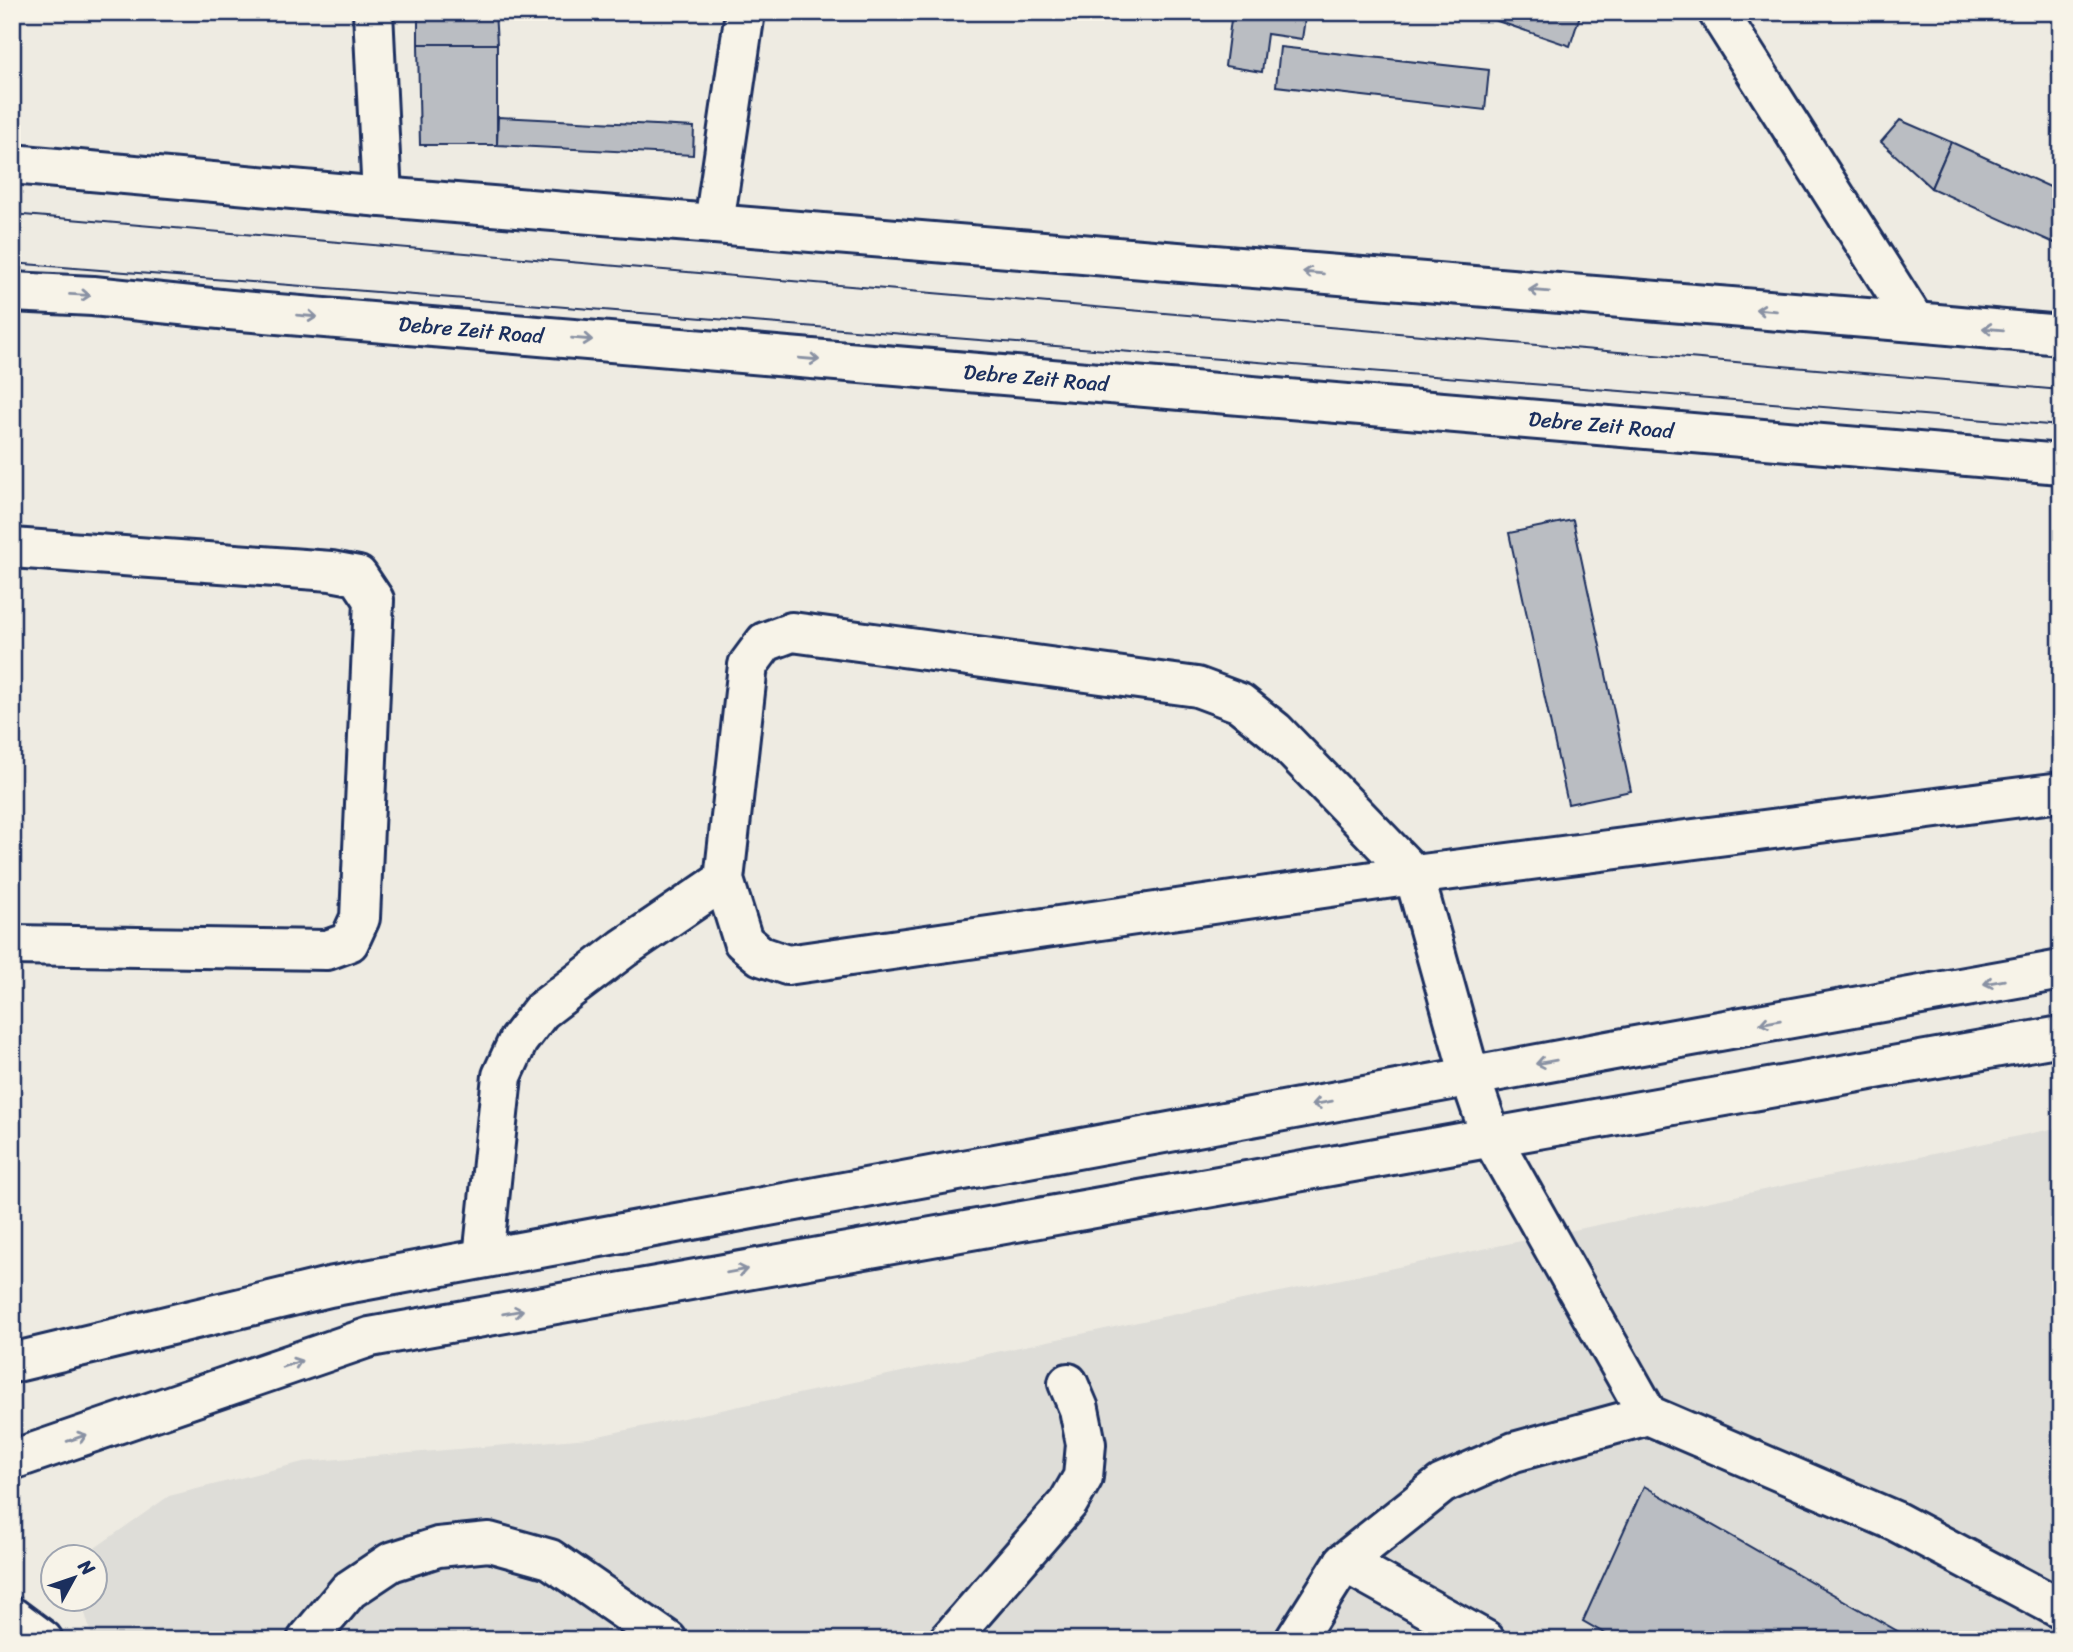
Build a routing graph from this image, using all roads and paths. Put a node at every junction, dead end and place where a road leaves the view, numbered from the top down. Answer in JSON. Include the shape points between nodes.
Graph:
{"nodes":[{"id":1,"x":373,"y":12,"type":"edge"},
{"id":2,"x":745,"y":12,"type":"edge"},
{"id":3,"x":1718,"y":12,"type":"edge"},
{"id":4,"x":12,"y":164,"type":"edge"},
{"id":5,"x":382,"y":197,"type":"junction"},
{"id":6,"x":714,"y":224,"type":"junction"},
{"id":7,"x":12,"y":292,"type":"edge"},
{"id":8,"x":1915,"y":322,"type":"junction"},
{"id":9,"x":2061,"y":335,"type":"edge"},
{"id":10,"x":2061,"y":464,"type":"edge"},
{"id":11,"x":12,"y":548,"type":"edge"},
{"id":12,"x":2061,"y":792,"type":"edge"},
{"id":13,"x":1414,"y":875,"type":"junction"},
{"id":14,"x":723,"y":880,"type":"junction"},
{"id":15,"x":12,"y":945,"type":"edge"},
{"id":16,"x":2061,"y":970,"type":"edge"},
{"id":17,"x":2061,"y":1036,"type":"edge"},
{"id":18,"x":1470,"y":1076,"type":"junction"},
{"id":19,"x":1491,"y":1137,"type":"junction"},
{"id":20,"x":483,"y":1258,"type":"junction"},
{"id":21,"x":12,"y":1363,"type":"edge"},
{"id":22,"x":1068,"y":1383,"type":"dead end"},
{"id":23,"x":1648,"y":1415,"type":"junction"},
{"id":24,"x":12,"y":1460,"type":"edge"},
{"id":25,"x":1344,"y":1562,"type":"junction"},
{"id":26,"x":2061,"y":1609,"type":"edge"},
{"id":27,"x":12,"y":1617,"type":"edge"},
{"id":28,"x":43,"y":1640,"type":"edge"},
{"id":29,"x":307,"y":1640,"type":"edge"},
{"id":30,"x":667,"y":1640,"type":"edge"},
{"id":31,"x":949,"y":1640,"type":"edge"},
{"id":32,"x":1295,"y":1640,"type":"edge"},
{"id":33,"x":1485,"y":1640,"type":"edge"}],
"edges":[{"from":1,"to":5,"type":"main road"},
{"from":2,"to":6,"type":"main road"},
{"from":3,"to":8,"type":"main road"},
{"from":4,"to":5,"type":"main road"},
{"from":5,"to":6,"type":"main road"},
{"from":8,"to":6,"type":"main road","one_way":true},
{"from":7,"to":10,"type":"main road","name":"Debre Zeit Road","one_way":true},
{"from":9,"to":8,"type":"main road","one_way":true},
{"from":11,"to":15,"type":"main road","via":[[331,570],[358,576],[374,600],[360,918],[349,942],[327,950]]},
{"from":12,"to":13,"type":"main road"},
{"from":13,"to":14,"type":"main road","via":[[787,965],[761,956],[743,941]]},
{"from":13,"to":14,"type":"main road","via":[[1275,731],[1240,702],[1197,687],[792,632],[765,642],[748,665]]},
{"from":13,"to":18,"type":"main road"},
{"from":14,"to":20,"type":"main road","via":[[541,1011],[518,1041],[502,1076]]},
{"from":16,"to":18,"type":"main road","one_way":true},
{"from":17,"to":19,"type":"main road"},
{"from":18,"to":19,"type":"main road"},
{"from":18,"to":20,"type":"main road","one_way":true},
{"from":19,"to":23,"type":"main road"},
{"from":24,"to":19,"type":"main road","one_way":true,"via":[[370,1337]]},
{"from":20,"to":21,"type":"main road","via":[[329,1287]]},
{"from":22,"to":31,"type":"main road","via":[[1086,1444],[1083,1477],[1068,1503]]},
{"from":23,"to":25,"type":"main road","via":[[1514,1451],[1442,1484]]},
{"from":23,"to":26,"type":"main road","via":[[1895,1521]]},
{"from":25,"to":32,"type":"main road"},
{"from":25,"to":33,"type":"main road"},
{"from":27,"to":28,"type":"main road"},
{"from":29,"to":30,"type":"main road","via":[[349,1590],[391,1562],[438,1547],[489,1542],[550,1559]]}]}
